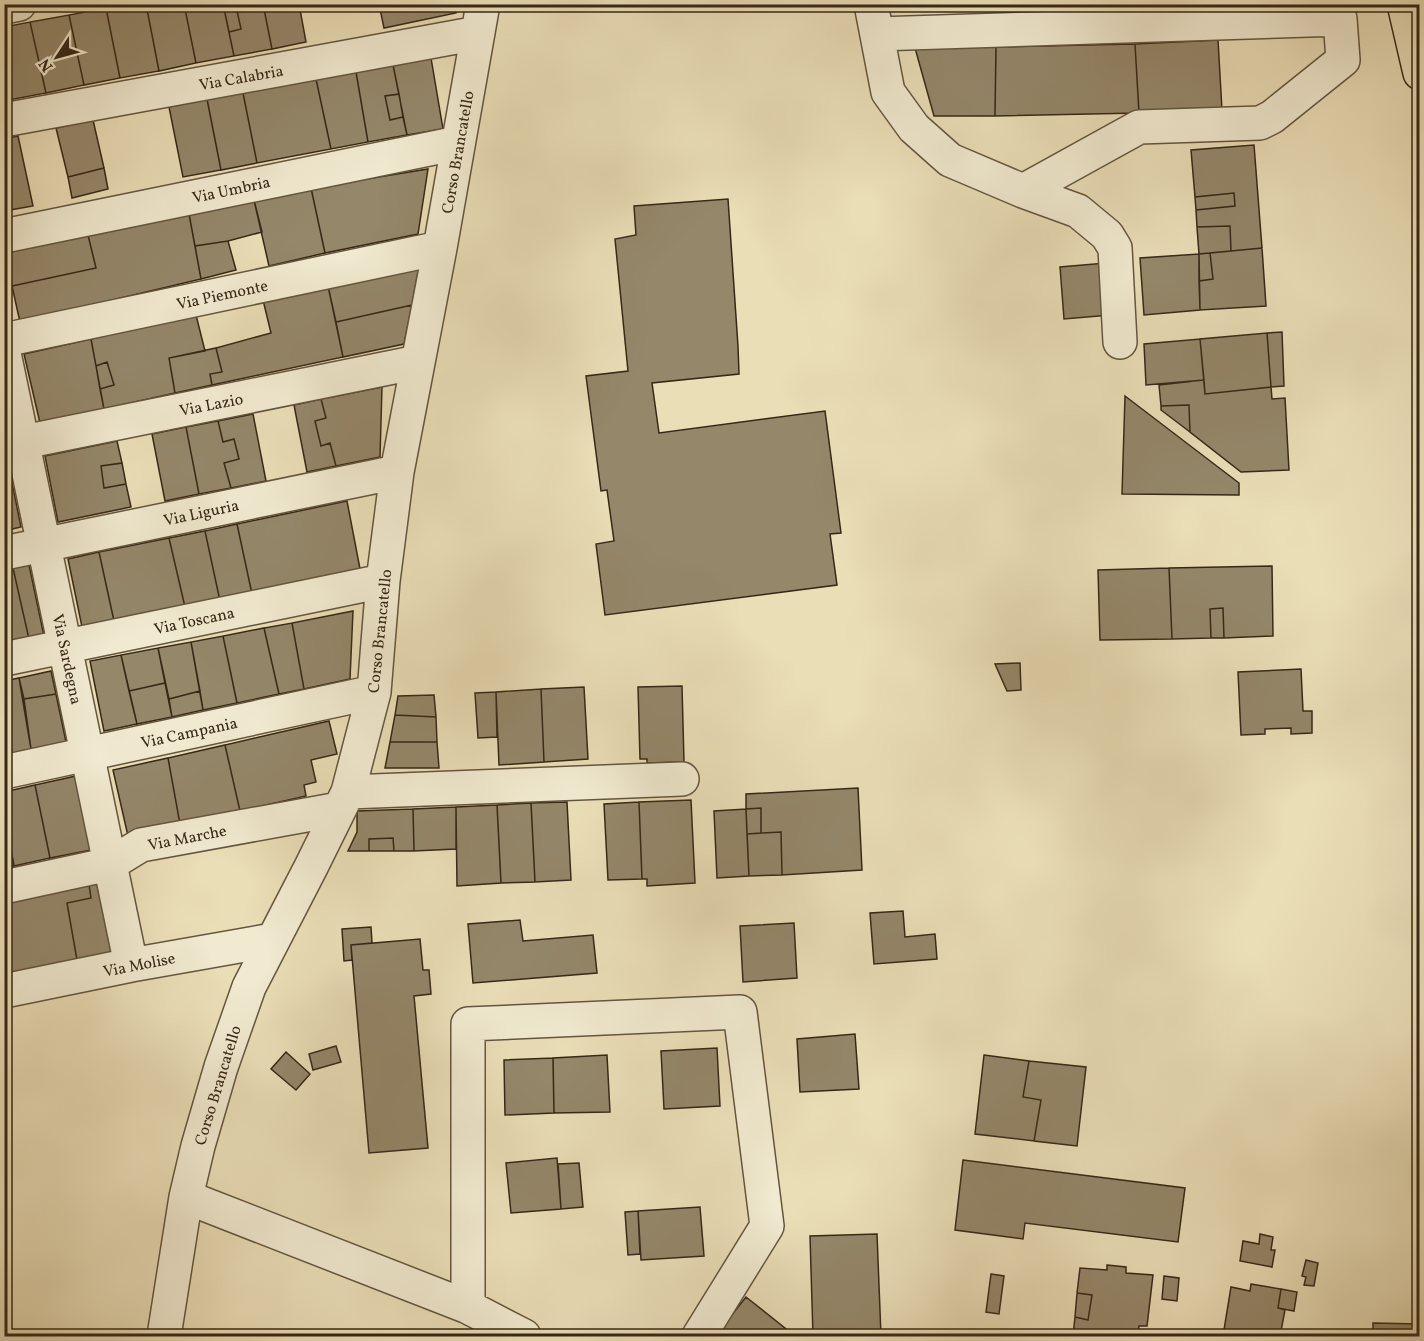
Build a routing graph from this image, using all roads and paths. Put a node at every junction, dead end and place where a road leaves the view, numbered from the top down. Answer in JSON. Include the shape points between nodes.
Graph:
{"nodes":[{"id":1,"x":20,"y":4,"type":"edge"},
{"id":2,"x":1404,"y":4,"type":"edge"},
{"id":3,"x":4,"y":7,"type":"edge"},
{"id":4,"x":480,"y":19,"type":"edge"},
{"id":5,"x":874,"y":19,"type":"edge"},
{"id":6,"x":1419,"y":73,"type":"edge"},
{"id":7,"x":4,"y":120,"type":"edge"},
{"id":8,"x":458,"y":143,"type":"junction"},
{"id":9,"x":1023,"y":191,"type":"junction"},
{"id":10,"x":4,"y":236,"type":"edge"},
{"id":11,"x":440,"y":248,"type":"junction"},
{"id":12,"x":4,"y":340,"type":"edge"},
{"id":13,"x":1120,"y":342,"type":"dead end"},
{"id":14,"x":4,"y":353,"type":"edge"},
{"id":15,"x":418,"y":362,"type":"junction"},
{"id":16,"x":14,"y":445,"type":"edge"},
{"id":17,"x":397,"y":472,"type":"junction"},
{"id":18,"x":44,"y":544,"type":"junction"},
{"id":19,"x":4,"y":552,"type":"edge"},
{"id":20,"x":383,"y":581,"type":"junction"},
{"id":21,"x":65,"y":646,"type":"junction"},
{"id":22,"x":4,"y":659,"type":"edge"},
{"id":23,"x":374,"y":692,"type":"junction"},
{"id":24,"x":88,"y":754,"type":"junction"},
{"id":25,"x":4,"y":772,"type":"edge"},
{"id":26,"x":682,"y":779,"type":"dead end"},
{"id":27,"x":343,"y":800,"type":"junction"},
{"id":28,"x":110,"y":864,"type":"junction"},
{"id":29,"x":4,"y":887,"type":"edge"},
{"id":30,"x":273,"y":940,"type":"junction"},
{"id":31,"x":131,"y":965,"type":"junction"},
{"id":32,"x":4,"y":991,"type":"edge"},
{"id":33,"x":186,"y":1197,"type":"junction"},
{"id":34,"x":468,"y":1307,"type":"junction"},
{"id":35,"x":164,"y":1336,"type":"edge"},
{"id":36,"x":524,"y":1336,"type":"edge"},
{"id":37,"x":699,"y":1336,"type":"edge"}],
"edges":[{"from":1,"to":3,"type":"street"},
{"from":2,"to":6,"type":"main road"},
{"from":4,"to":7,"type":"street","name":"Via Calabria"},
{"from":4,"to":8,"type":"street","name":"Corso Brancatello"},
{"from":5,"to":9,"type":"street","via":[[888,92],[914,128],[950,160]]},
{"from":5,"to":9,"type":"street","via":[[1340,19],[1343,60],[1272,117],[1260,123],[1139,127]]},
{"from":8,"to":10,"type":"street","name":"Via Umbria"},
{"from":8,"to":11,"type":"street","name":"Corso Brancatello"},
{"from":9,"to":13,"type":"street","via":[[1078,211],[1107,234],[1115,248]]},
{"from":11,"to":12,"type":"street","name":"Via Piemonte"},
{"from":11,"to":15,"type":"street","name":"Corso Brancatello"},
{"from":14,"to":16,"type":"street","name":"Via Sardegna"},
{"from":15,"to":16,"type":"street","name":"Via Lazio"},
{"from":15,"to":17,"type":"street","name":"Corso Brancatello"},
{"from":16,"to":18,"type":"street","name":"Via Sardegna"},
{"from":17,"to":18,"type":"street","name":"Via Liguria"},
{"from":17,"to":20,"type":"street","name":"Corso Brancatello"},
{"from":18,"to":19,"type":"street","name":"Via Liguria"},
{"from":18,"to":21,"type":"street","name":"Via Sardegna"},
{"from":20,"to":21,"type":"street","name":"Via Toscana"},
{"from":20,"to":23,"type":"street","name":"Corso Brancatello"},
{"from":21,"to":22,"type":"street","name":"Via Toscana"},
{"from":21,"to":24,"type":"street","name":"Via Sardegna"},
{"from":23,"to":24,"type":"street","name":"Via Campania"},
{"from":23,"to":27,"type":"street","name":"Corso Brancatello"},
{"from":24,"to":25,"type":"street","name":"Via Campania"},
{"from":24,"to":28,"type":"street","name":"Via Sardegna"},
{"from":26,"to":27,"type":"street","name":"Via Marche"},
{"from":27,"to":28,"type":"street","name":"Via Marche","via":[[141,845]]},
{"from":27,"to":30,"type":"street","name":"Corso Brancatello"},
{"from":28,"to":29,"type":"street","name":"Via Marche"},
{"from":28,"to":31,"type":"street","name":"Via Sardegna"},
{"from":30,"to":31,"type":"street","name":"Via Molise"},
{"from":30,"to":33,"type":"street","name":"Corso Brancatello","via":[[249,987],[221,1067]]},
{"from":31,"to":32,"type":"street","name":"Via Molise"},
{"from":33,"to":34,"type":"street"},
{"from":33,"to":35,"type":"street","name":"Corso Brancatello"},
{"from":34,"to":36,"type":"street"},
{"from":34,"to":37,"type":"street","via":[[468,1024],[740,1012],[767,1226]]}]}
